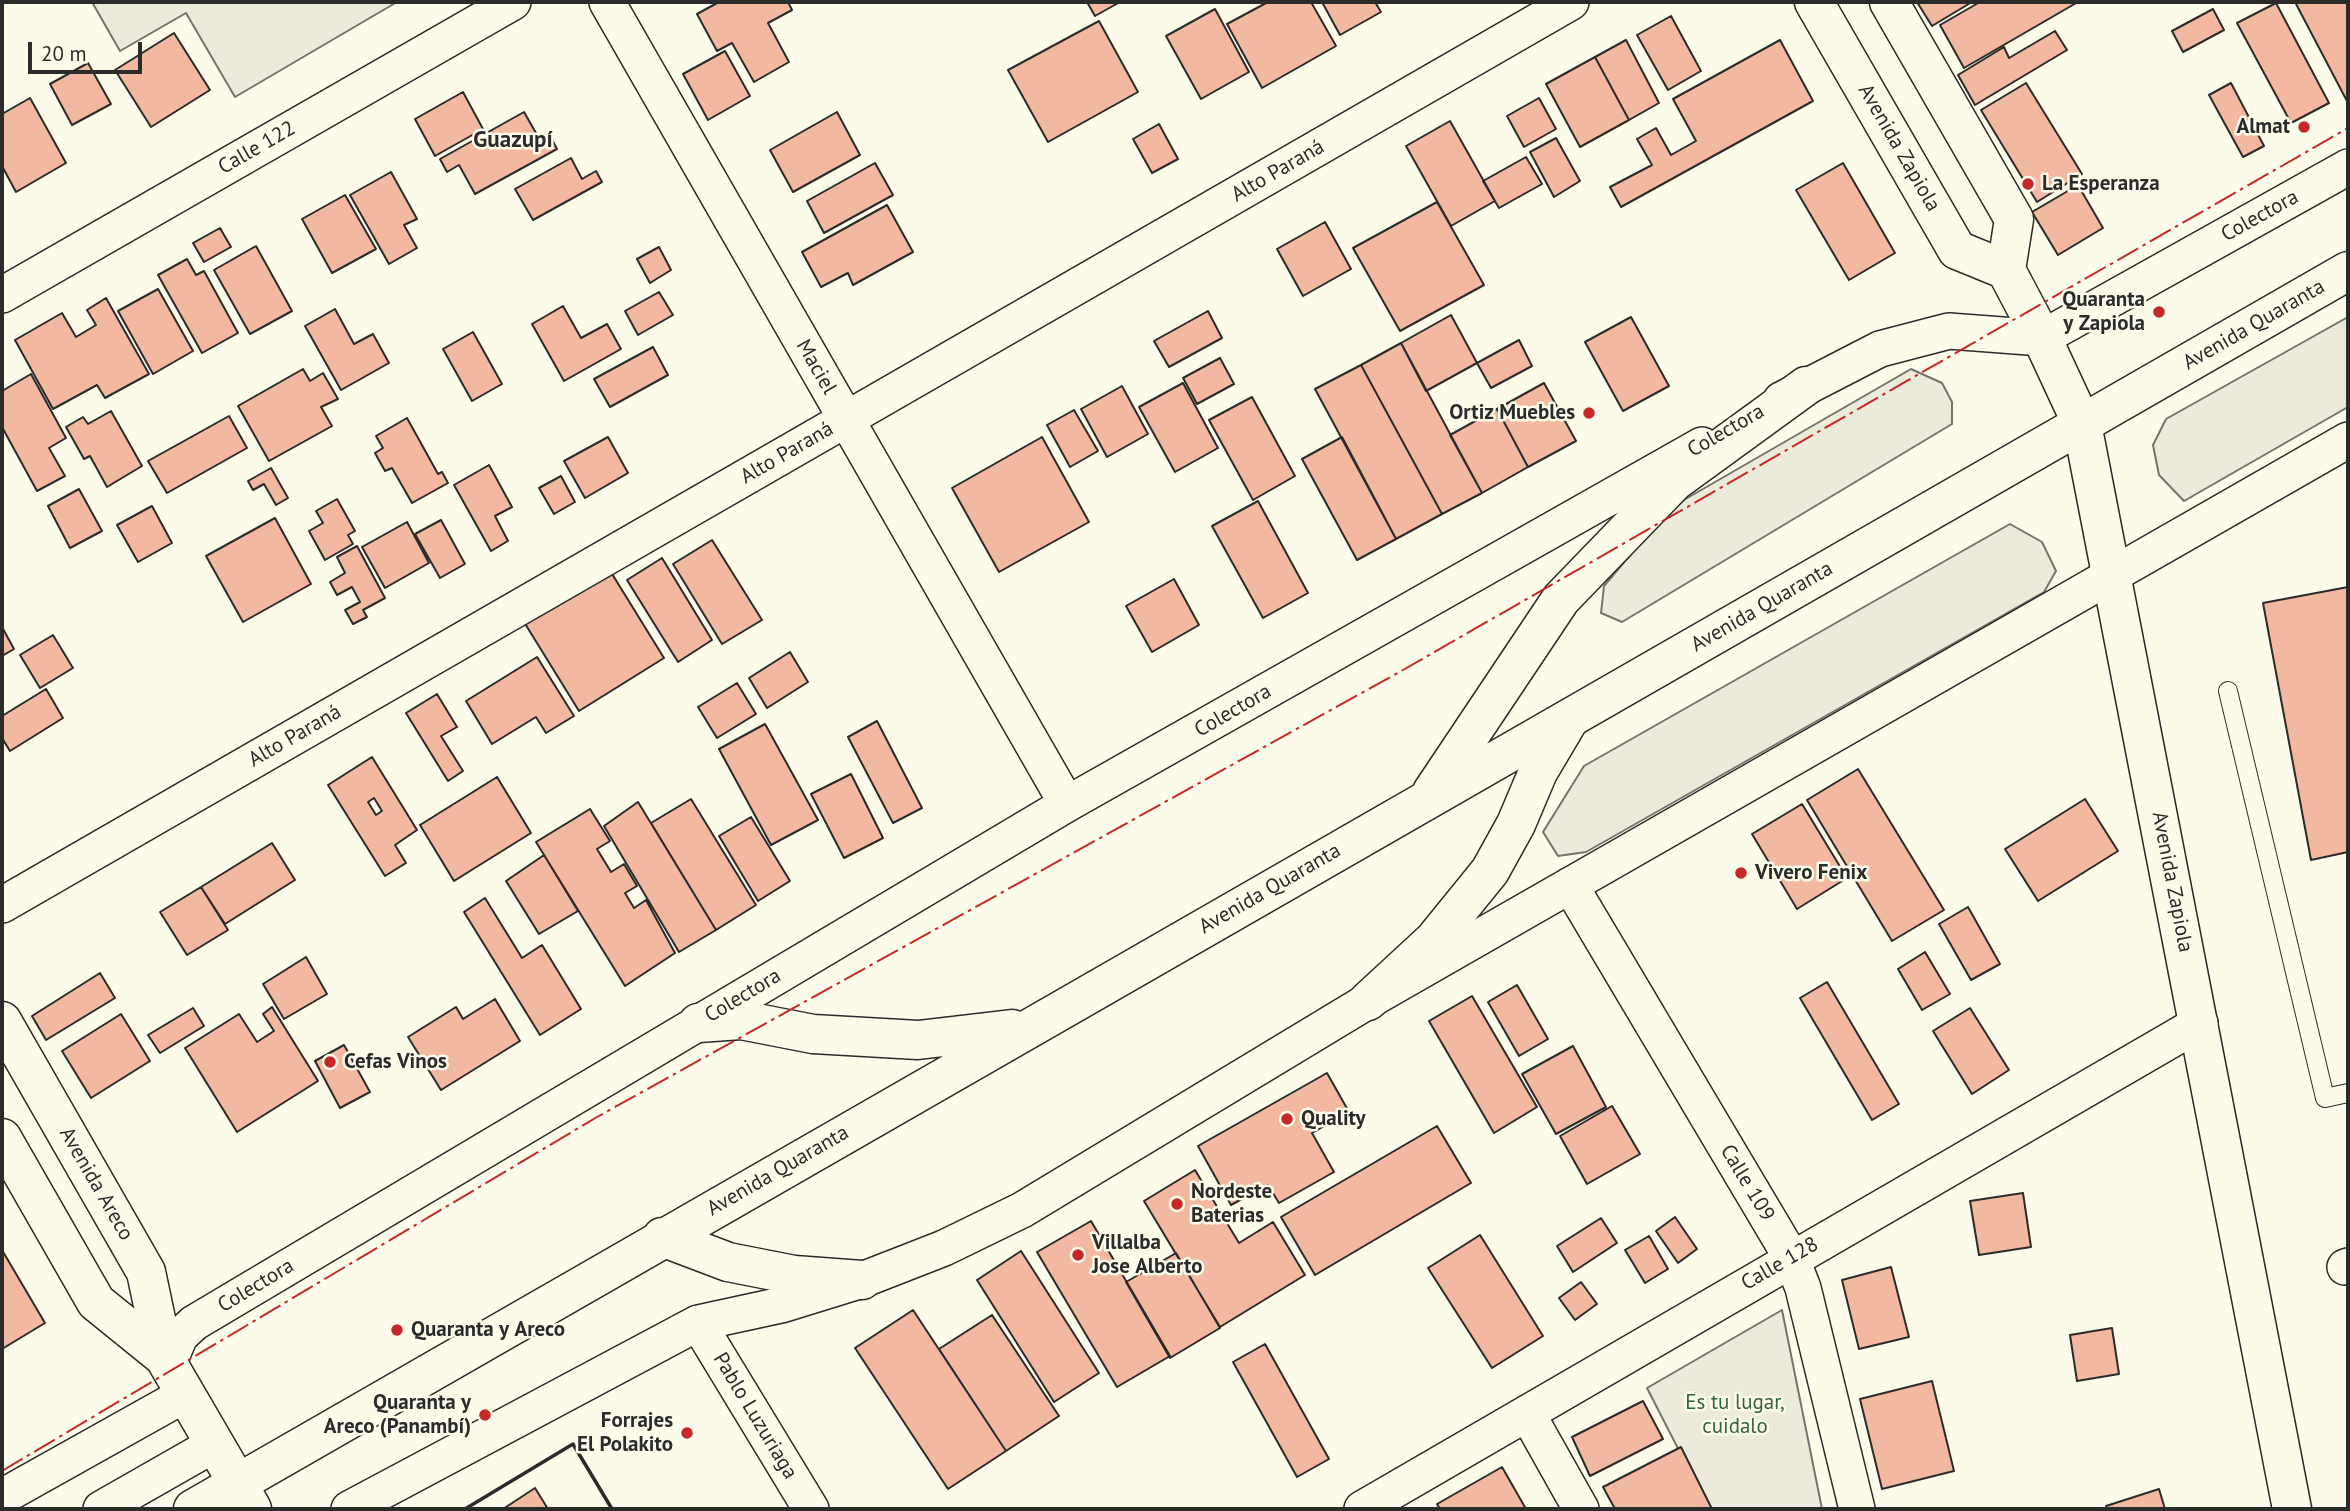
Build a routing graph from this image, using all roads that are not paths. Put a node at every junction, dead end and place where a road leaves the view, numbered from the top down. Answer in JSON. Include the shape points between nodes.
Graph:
{"nodes":[{"id":1,"x":513,"y":2,"type":"edge"},
{"id":2,"x":607,"y":2,"type":"edge"},
{"id":3,"x":1571,"y":2,"type":"edge"},
{"id":4,"x":1814,"y":2,"type":"edge"},
{"id":5,"x":1889,"y":2,"type":"edge"},
{"id":6,"x":2348,"y":167,"type":"edge"},
{"id":7,"x":2006,"y":270,"type":"junction"},
{"id":8,"x":2348,"y":271,"type":"edge"},
{"id":9,"x":2,"y":295,"type":"edge"},
{"id":10,"x":2042,"y":338,"type":"junction"},
{"id":11,"x":1806,"y":386,"type":"junction"},
{"id":12,"x":846,"y":419,"type":"junction"},
{"id":13,"x":2082,"y":424,"type":"junction"},
{"id":14,"x":2348,"y":440,"type":"edge"},
{"id":15,"x":2112,"y":575,"type":"junction"},
{"id":16,"x":2228,"y":691,"type":"dead end"},
{"id":17,"x":1571,"y":716,"type":"junction"},
{"id":18,"x":1428,"y":799,"type":"junction"},
{"id":19,"x":1068,"y":804,"type":"junction"},
{"id":20,"x":1570,"y":885,"type":"junction"},
{"id":21,"x":2,"y":905,"type":"edge"},
{"id":22,"x":1368,"y":1001,"type":"junction"},
{"id":23,"x":2,"y":1021,"type":"edge"},
{"id":24,"x":698,"y":1023,"type":"junction"},
{"id":25,"x":2200,"y":1023,"type":"junction"},
{"id":26,"x":1028,"y":1027,"type":"junction"},
{"id":27,"x":2348,"y":1093,"type":"edge"},
{"id":28,"x":2,"y":1138,"type":"edge"},
{"id":29,"x":662,"y":1237,"type":"junction"},
{"id":30,"x":1791,"y":1257,"type":"junction"},
{"id":31,"x":862,"y":1280,"type":"junction"},
{"id":32,"x":698,"y":1323,"type":"junction"},
{"id":33,"x":172,"y":1372,"type":"junction"},
{"id":34,"x":1527,"y":1413,"type":"junction"},
{"id":35,"x":215,"y":1444,"type":"junction"},
{"id":36,"x":245,"y":1496,"type":"edge"},
{"id":37,"x":2,"y":1497,"type":"edge"},
{"id":38,"x":101,"y":1509,"type":"edge"},
{"id":39,"x":193,"y":1509,"type":"edge"},
{"id":40,"x":349,"y":1509,"type":"edge"},
{"id":41,"x":811,"y":1509,"type":"edge"},
{"id":42,"x":1362,"y":1509,"type":"edge"},
{"id":43,"x":1581,"y":1509,"type":"edge"},
{"id":44,"x":1857,"y":1509,"type":"edge"},
{"id":45,"x":2292,"y":1509,"type":"edge"}],
"edges":[{"from":1,"to":9,"type":"street","name":"Calle 122"},
{"from":2,"to":12,"type":"street","name":"Maciel"},
{"from":3,"to":12,"type":"street","name":"Alto Paraná"},
{"from":4,"to":7,"type":"main road","name":"Avenida Zapiola","via":[[1957,250]]},
{"from":5,"to":7,"type":"main road","via":[[2014,219]]},
{"from":6,"to":10,"type":"street","name":"Colectora"},
{"from":7,"to":10,"type":"main road","name":"Avenida Zapiola"},
{"from":8,"to":13,"type":"main road","name":"Avenida Quaranta"},
{"from":10,"to":11,"type":"street","name":"Colectora","via":[[1949,331],[1880,349]]},
{"from":10,"to":13,"type":"main road","name":"Avenida Zapiola"},
{"from":11,"to":18,"type":"main road","via":[[1674,482],[1561,599]]},
{"from":11,"to":19,"type":"street","name":"Colectora"},
{"from":12,"to":19,"type":"street","name":"Maciel"},
{"from":12,"to":21,"type":"street","name":"Alto Paraná"},
{"from":13,"to":15,"type":"main road","name":"Avenida Zapiola"},
{"from":13,"to":17,"type":"main road","name":"Avenida Quaranta"},
{"from":14,"to":15,"type":"street"},
{"from":15,"to":20,"type":"street"},
{"from":15,"to":25,"type":"main road","name":"Avenida Zapiola"},
{"from":16,"to":27,"type":"lane","via":[[2325,1098]]},
{"from":17,"to":18,"type":"main road","name":"Avenida Quaranta"},
{"from":17,"to":22,"type":"main road","via":[[1490,871],[1434,940]]},
{"from":18,"to":26,"type":"main road","name":"Avenida Quaranta"},
{"from":19,"to":24,"type":"street","name":"Colectora"},
{"from":20,"to":22,"type":"street"},
{"from":20,"to":30,"type":"street","name":"Calle 109"},
{"from":22,"to":31,"type":"street","via":[[1022,1209],[944,1248]]},
{"from":23,"to":33,"type":"main road","name":"Avenida Areco","via":[[146,1272]]},
{"from":24,"to":26,"type":"main road","via":[[741,1020],[813,1034],[918,1040]]},
{"from":24,"to":33,"type":"street","name":"Colectora","via":[[194,1323],[180,1335]]},
{"from":25,"to":30,"type":"street","name":"Calle 128"},
{"from":25,"to":45,"type":"main road","name":"Avenida Zapiola"},
{"from":26,"to":29,"type":"main road","name":"Avenida Quaranta"},
{"from":28,"to":33,"type":"main road","name":"Avenida Areco","via":[[96,1302]]},
{"from":29,"to":31,"type":"main road","via":[[728,1262],[794,1275]]},
{"from":29,"to":36,"type":"main road","name":"Avenida Quaranta"},
{"from":30,"to":34,"type":"street","name":"Calle 128"},
{"from":30,"to":44,"type":"street","name":"Calle 109","via":[[1803,1288]]},
{"from":31,"to":32,"type":"street","via":[[781,1305]]},
{"from":32,"to":40,"type":"street"},
{"from":32,"to":41,"type":"street","name":"Pablo Luzuriaga"},
{"from":33,"to":35,"type":"main road","name":"Avenida Areco"},
{"from":33,"to":37,"type":"street"},
{"from":34,"to":42,"type":"street","name":"Calle 128"},
{"from":34,"to":43,"type":"street"},
{"from":35,"to":36,"type":"main road","name":"Avenida Areco"},
{"from":35,"to":38,"type":"street"},
{"from":36,"to":39,"type":"main road","name":"Avenida Quaranta"}]}
